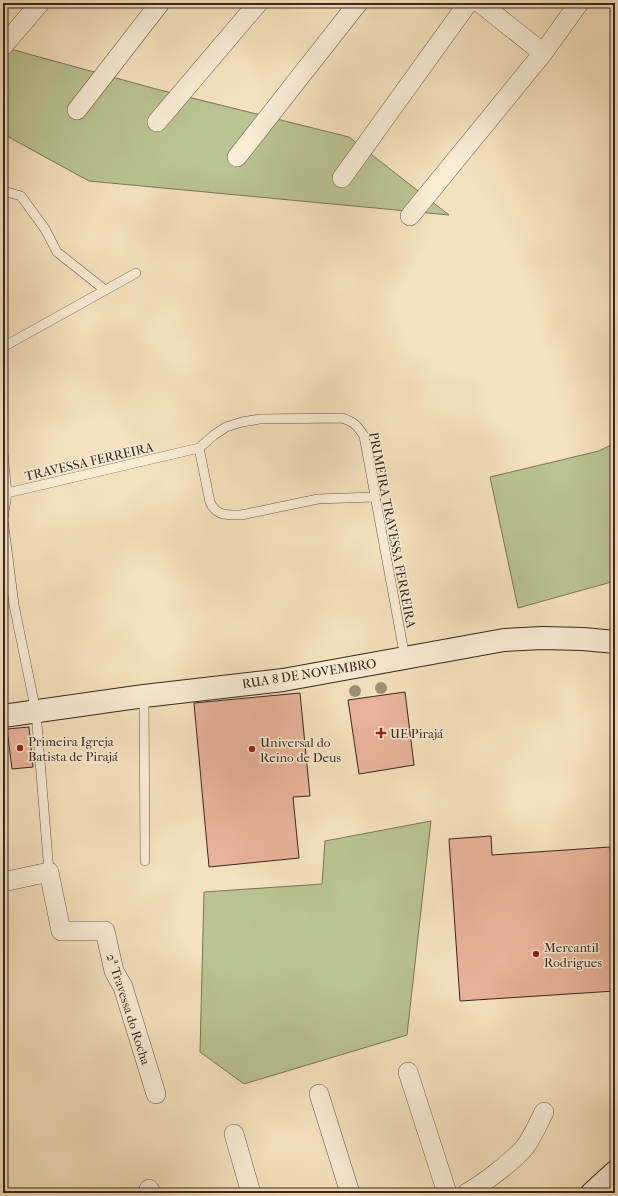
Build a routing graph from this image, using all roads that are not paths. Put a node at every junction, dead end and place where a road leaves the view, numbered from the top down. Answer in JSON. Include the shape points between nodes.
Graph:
{"nodes":[{"id":1,"x":40,"y":3,"type":"edge"},
{"id":2,"x":160,"y":3,"type":"edge"},
{"id":3,"x":258,"y":3,"type":"edge"},
{"id":4,"x":358,"y":3,"type":"edge"},
{"id":5,"x":468,"y":3,"type":"edge"},
{"id":6,"x":480,"y":3,"type":"edge"},
{"id":7,"x":579,"y":3,"type":"edge"},
{"id":8,"x":3,"y":46,"type":"edge"},
{"id":9,"x":543,"y":53,"type":"junction"},
{"id":10,"x":77,"y":110,"type":"dead end"},
{"id":11,"x":157,"y":122,"type":"dead end"},
{"id":12,"x":237,"y":157,"type":"dead end"},
{"id":13,"x":342,"y":178,"type":"dead end"},
{"id":14,"x":3,"y":191,"type":"edge"},
{"id":15,"x":410,"y":216,"type":"dead end"},
{"id":16,"x":136,"y":273,"type":"dead end"},
{"id":17,"x":105,"y":290,"type":"junction"},
{"id":18,"x":3,"y":347,"type":"edge"},
{"id":19,"x":342,"y":418,"type":"joint"},
{"id":20,"x":199,"y":448,"type":"junction"},
{"id":21,"x":3,"y":453,"type":"edge"},
{"id":22,"x":7,"y":493,"type":"junction"},
{"id":23,"x":374,"y":497,"type":"junction"},
{"id":24,"x":615,"y":642,"type":"edge"},
{"id":25,"x":405,"y":658,"type":"junction"},
{"id":26,"x":144,"y":696,"type":"junction"},
{"id":27,"x":36,"y":712,"type":"junction"},
{"id":28,"x":3,"y":716,"type":"edge"},
{"id":29,"x":145,"y":861,"type":"dead end"},
{"id":30,"x":49,"y":872,"type":"junction"},
{"id":31,"x":3,"y":882,"type":"edge"},
{"id":32,"x":408,"y":1072,"type":"dead end"},
{"id":33,"x":156,"y":1094,"type":"dead end"},
{"id":34,"x":319,"y":1094,"type":"dead end"},
{"id":35,"x":544,"y":1112,"type":"dead end"},
{"id":36,"x":234,"y":1134,"type":"dead end"},
{"id":37,"x":615,"y":1172,"type":"edge"},
{"id":38,"x":251,"y":1193,"type":"edge"},
{"id":39,"x":350,"y":1193,"type":"edge"},
{"id":40,"x":448,"y":1193,"type":"edge"},
{"id":41,"x":467,"y":1193,"type":"edge"},
{"id":42,"x":592,"y":1193,"type":"edge"}],
"edges":[{"from":1,"to":8,"type":"street"},
{"from":2,"to":10,"type":"street"},
{"from":3,"to":11,"type":"street"},
{"from":4,"to":12,"type":"street"},
{"from":5,"to":13,"type":"street"},
{"from":6,"to":9,"type":"street"},
{"from":7,"to":9,"type":"street"},
{"from":9,"to":15,"type":"street"},
{"from":14,"to":17,"type":"lane","via":[[21,196],[45,229],[57,252]]},
{"from":16,"to":17,"type":"lane"},
{"from":17,"to":18,"type":"lane"},
{"from":19,"to":20,"type":"lane","name":"TRAVESSA FERREIRA","via":[[260,419],[242,422],[226,427]]},
{"from":19,"to":23,"type":"lane","name":"PRIMEIRA TRAVESSA FERREIRA","via":[[358,426],[364,436]]},
{"from":20,"to":22,"type":"lane","name":"TRAVESSA FERREIRA"},
{"from":20,"to":23,"type":"lane","via":[[210,502],[219,513],[241,515],[318,499]]},
{"from":21,"to":22,"type":"lane"},
{"from":22,"to":27,"type":"lane","via":[[3,519],[14,605]]},
{"from":23,"to":25,"type":"lane","name":"PRIMEIRA TRAVESSA FERREIRA"},
{"from":24,"to":25,"type":"main road","name":"RUA 8 DE NOVEMBRO","via":[[542,638],[504,640]]},
{"from":25,"to":26,"type":"main road","name":"RUA 8 DE NOVEMBRO","via":[[283,680]]},
{"from":26,"to":27,"type":"main road","name":"RUA 8 DE NOVEMBRO"},
{"from":26,"to":29,"type":"lane"},
{"from":27,"to":28,"type":"main road","name":"RUA 8 DE NOVEMBRO"},
{"from":27,"to":30,"type":"lane"},
{"from":30,"to":31,"type":"street"},
{"from":30,"to":33,"type":"street","name":"2ª Travessa do Rocha","via":[[61,931],[105,932],[114,971],[123,987]]},
{"from":32,"to":40,"type":"street"},
{"from":34,"to":39,"type":"street"},
{"from":35,"to":41,"type":"street","via":[[524,1147]]},
{"from":36,"to":38,"type":"street"},
{"from":37,"to":42,"type":"main road"}]}
